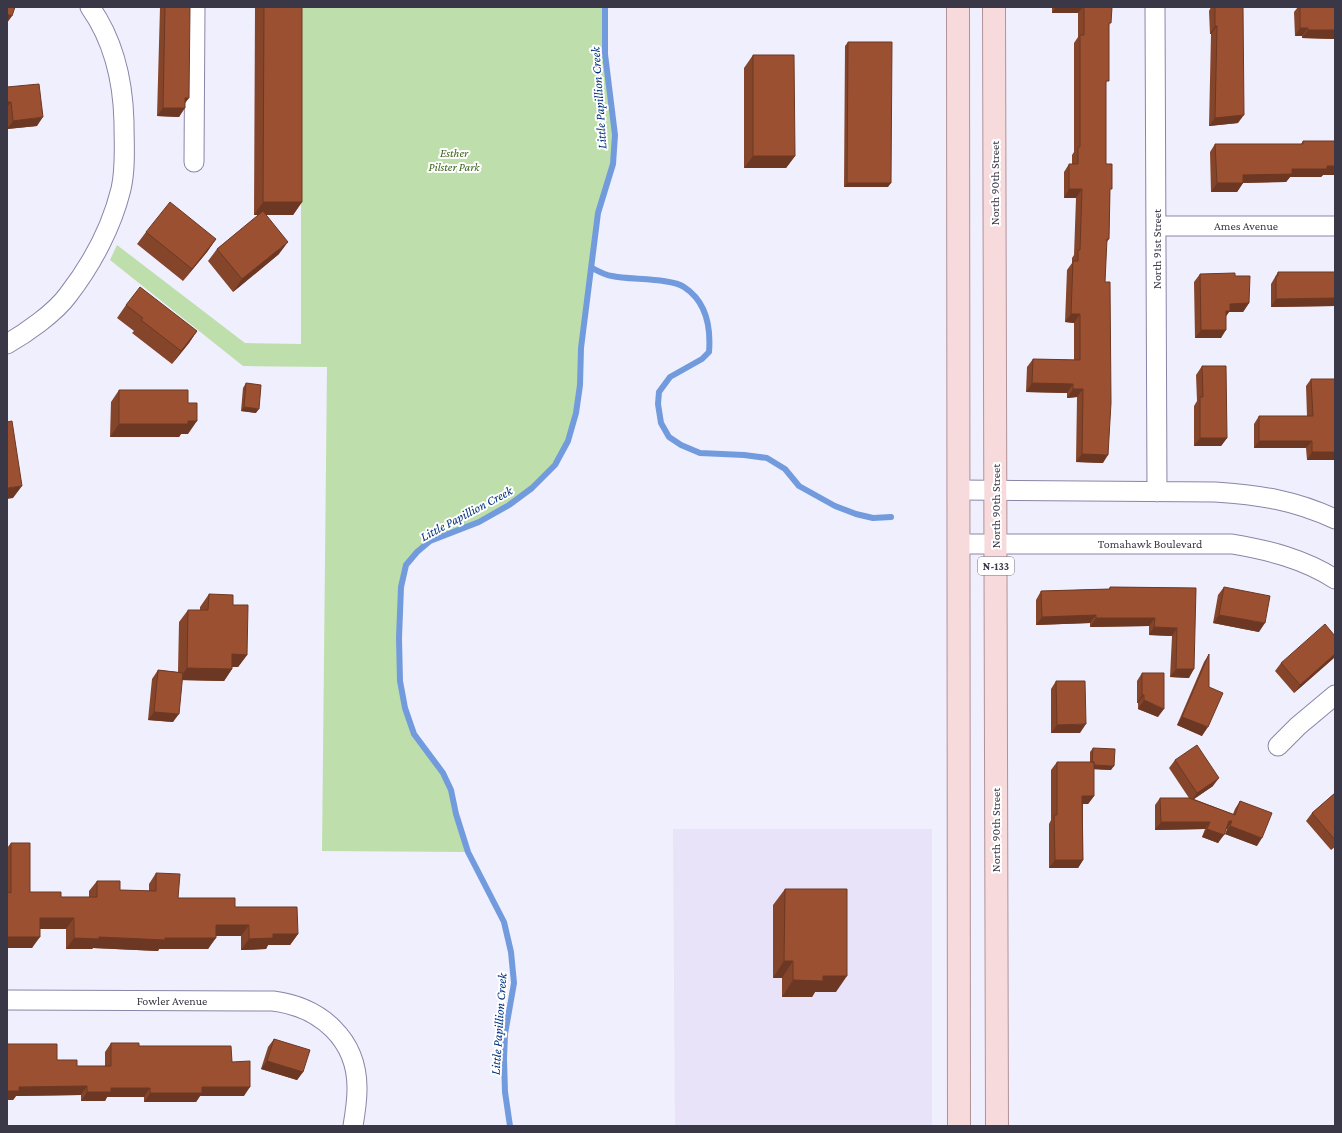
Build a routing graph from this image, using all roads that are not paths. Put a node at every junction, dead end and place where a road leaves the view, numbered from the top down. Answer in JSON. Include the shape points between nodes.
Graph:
{"nodes":[{"id":1,"x":195,"y":7,"type":"edge"},
{"id":2,"x":958,"y":7,"type":"edge"},
{"id":3,"x":994,"y":7,"type":"edge"},
{"id":4,"x":1154,"y":7,"type":"edge"},
{"id":5,"x":92,"y":8,"type":"edge"},
{"id":6,"x":194,"y":162,"type":"dead end"},
{"id":7,"x":1157,"y":226,"type":"junction"},
{"id":8,"x":1335,"y":226,"type":"edge"},
{"id":9,"x":7,"y":344,"type":"edge"},
{"id":10,"x":959,"y":490,"type":"junction"},
{"id":11,"x":996,"y":490,"type":"junction"},
{"id":12,"x":1157,"y":492,"type":"junction"},
{"id":13,"x":1335,"y":519,"type":"edge"},
{"id":14,"x":958,"y":544,"type":"junction"},
{"id":15,"x":996,"y":544,"type":"junction"},
{"id":16,"x":1335,"y":579,"type":"edge"},
{"id":17,"x":1335,"y":695,"type":"edge"},
{"id":18,"x":1278,"y":746,"type":"dead end"},
{"id":19,"x":7,"y":1000,"type":"edge"},
{"id":20,"x":353,"y":1126,"type":"edge"},
{"id":21,"x":959,"y":1126,"type":"edge"},
{"id":22,"x":997,"y":1126,"type":"edge"}],
"edges":[{"from":1,"to":6,"type":"street"},
{"from":2,"to":10,"type":"main road"},
{"from":3,"to":11,"type":"main road","name":"North 90th Street","number":"N-133"},
{"from":4,"to":7,"type":"street","name":"North 91st Street"},
{"from":5,"to":9,"type":"street","via":[[113,51],[121,80],[125,158],[121,188],[98,248],[68,295],[58,306]]},
{"from":7,"to":8,"type":"street","name":"Ames Avenue"},
{"from":7,"to":12,"type":"street","name":"North 91st Street"},
{"from":10,"to":11,"type":"street"},
{"from":10,"to":14,"type":"main road"},
{"from":11,"to":12,"type":"street"},
{"from":11,"to":15,"type":"main road","name":"North 90th Street","number":"N-133"},
{"from":12,"to":13,"type":"street","via":[[1255,495],[1289,502]]},
{"from":14,"to":15,"type":"street","name":"Tomahawk Boulevard"},
{"from":14,"to":21,"type":"main road"},
{"from":15,"to":16,"type":"street","name":"Tomahawk Boulevard","via":[[1232,544],[1291,558]]},
{"from":15,"to":22,"type":"main road","name":"North 90th Street","number":"N-133"},
{"from":17,"to":18,"type":"street"},
{"from":19,"to":20,"type":"street","name":"Fowler Avenue","via":[[290,1003],[306,1009],[331,1026],[348,1049],[356,1071],[358,1088]]}]}
